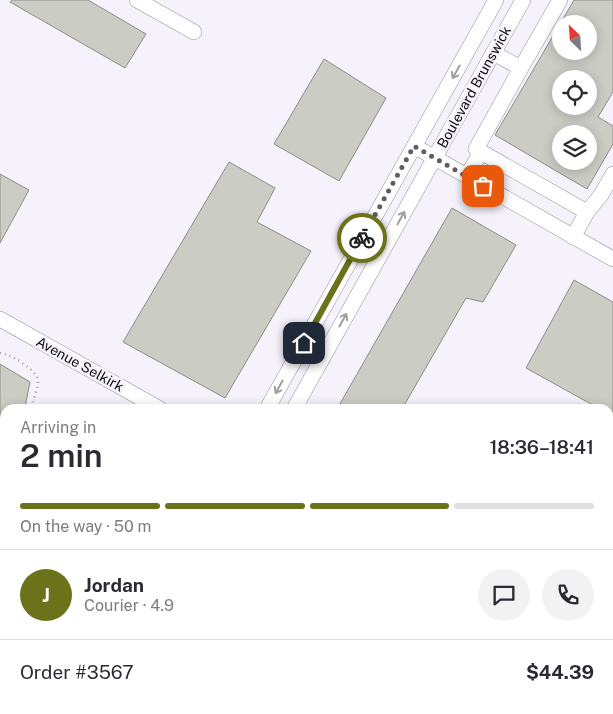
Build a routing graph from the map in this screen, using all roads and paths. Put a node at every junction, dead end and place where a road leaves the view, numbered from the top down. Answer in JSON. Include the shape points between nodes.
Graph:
{"nodes":[{"id":1,"x":137,"y":0,"type":"edge"},
{"id":2,"x":496,"y":0,"type":"edge"},
{"id":3,"x":523,"y":0,"type":"edge"},
{"id":4,"x":560,"y":0,"type":"edge"},
{"id":5,"x":194,"y":32,"type":"dead end"},
{"id":6,"x":493,"y":53,"type":"junction"},
{"id":7,"x":521,"y":68,"type":"junction"},
{"id":8,"x":427,"y":123,"type":"junction"},
{"id":9,"x":414,"y":146,"type":"junction"},
{"id":10,"x":481,"y":152,"type":"junction"},
{"id":11,"x":434,"y":158,"type":"junction"},
{"id":12,"x":613,"y":174,"type":"edge"},
{"id":13,"x":467,"y":176,"type":"junction"},
{"id":14,"x":587,"y":212,"type":"junction"},
{"id":15,"x":573,"y":237,"type":"junction"},
{"id":16,"x":613,"y":259,"type":"edge"},
{"id":17,"x":0,"y":319,"type":"edge"},
{"id":18,"x":0,"y":353,"type":"edge"},
{"id":19,"x":32,"y":404,"type":"edge"},
{"id":20,"x":151,"y":404,"type":"edge"},
{"id":21,"x":270,"y":404,"type":"edge"},
{"id":22,"x":297,"y":404,"type":"edge"}],
"edges":[{"from":1,"to":5,"type":"street"},
{"from":2,"to":8,"type":"street","name":"Boulevard Brunswick","one_way":true},
{"from":3,"to":6,"type":"street","name":"Boulevard Brunswick"},
{"from":4,"to":7,"type":"street"},
{"from":6,"to":7,"type":"street"},
{"from":6,"to":11,"type":"street","name":"Boulevard Brunswick"},
{"from":7,"to":10,"type":"street","via":[[476,149]]},
{"from":8,"to":9,"type":"street","name":"Boulevard Brunswick"},
{"from":8,"to":11,"type":"street"},
{"from":9,"to":11,"type":"street"},
{"from":9,"to":21,"type":"street","name":"Boulevard Brunswick","one_way":true},
{"from":10,"to":13,"type":"street"},
{"from":10,"to":14,"type":"street"},
{"from":11,"to":13,"type":"street"},
{"from":22,"to":11,"type":"street","name":"Boulevard Brunswick","one_way":true},
{"from":12,"to":14,"type":"street"},
{"from":13,"to":15,"type":"street"},
{"from":14,"to":15,"type":"street"},
{"from":15,"to":16,"type":"street"},
{"from":17,"to":20,"type":"street","name":"Avenue Selkirk"},
{"from":18,"to":19,"type":"path","via":[[8,355],[38,377]]}]}
